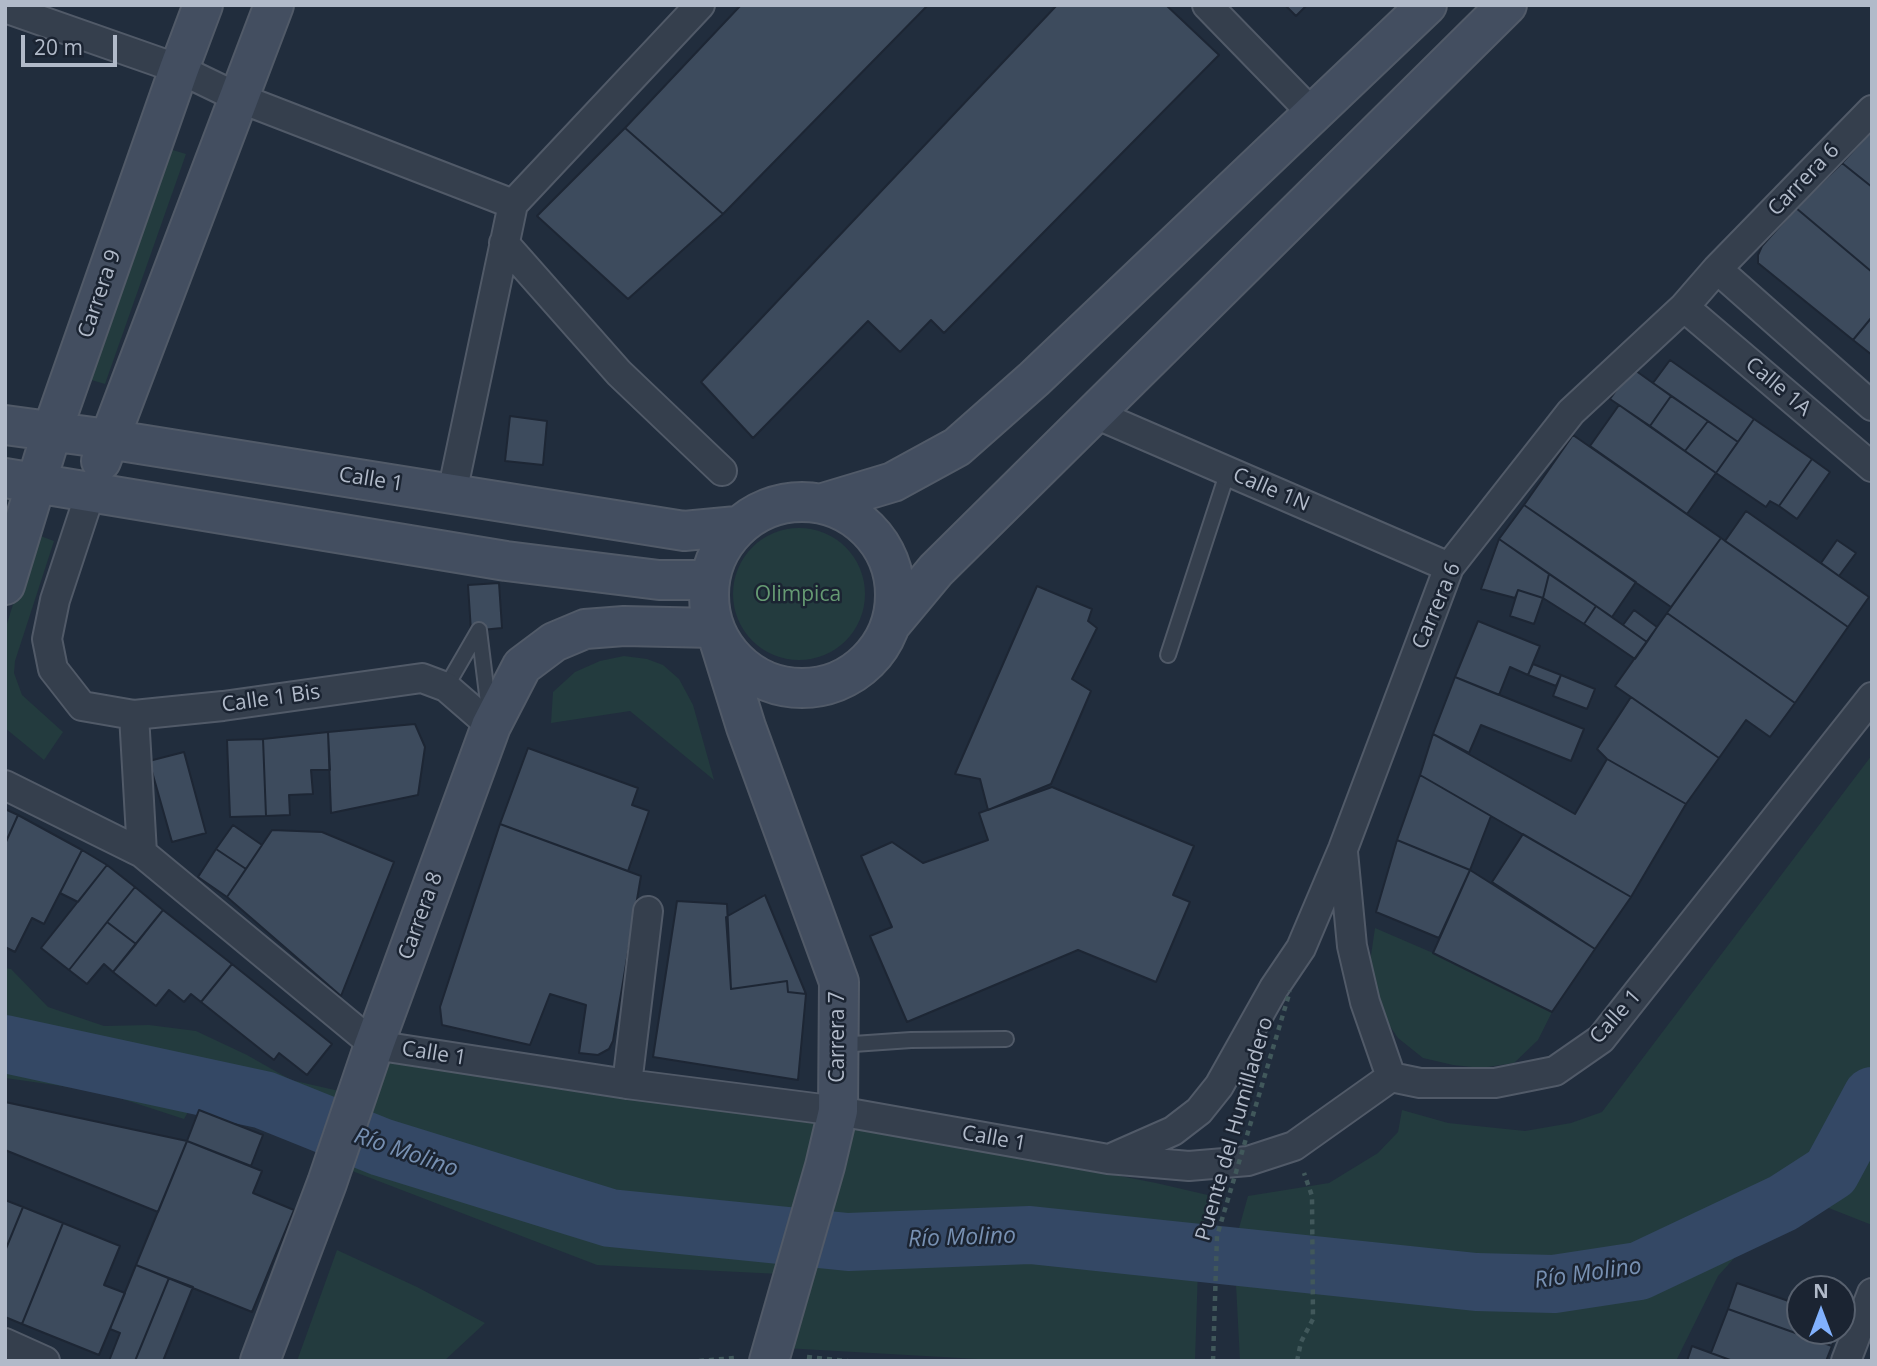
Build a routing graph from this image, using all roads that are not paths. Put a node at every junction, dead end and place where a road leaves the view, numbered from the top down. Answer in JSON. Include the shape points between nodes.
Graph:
{"nodes":[{"id":1,"x":203,"y":5,"type":"edge"},
{"id":2,"x":274,"y":5,"type":"edge"},
{"id":3,"x":700,"y":5,"type":"edge"},
{"id":4,"x":1206,"y":5,"type":"edge"},
{"id":5,"x":1427,"y":5,"type":"edge"},
{"id":6,"x":1507,"y":5,"type":"edge"},
{"id":7,"x":5,"y":8,"type":"edge"},
{"id":8,"x":179,"y":69,"type":"junction"},
{"id":9,"x":239,"y":98,"type":"junction"},
{"id":10,"x":1872,"y":110,"type":"edge"},
{"id":11,"x":1314,"y":115,"type":"junction"},
{"id":12,"x":513,"y":204,"type":"junction"},
{"id":13,"x":504,"y":243,"type":"junction"},
{"id":14,"x":1717,"y":269,"type":"junction"},
{"id":15,"x":1684,"y":307,"type":"junction"},
{"id":16,"x":1872,"y":406,"type":"edge"},
{"id":17,"x":1093,"y":413,"type":"junction"},
{"id":18,"x":5,"y":425,"type":"edge"},
{"id":19,"x":52,"y":431,"type":"junction"},
{"id":20,"x":108,"y":439,"type":"junction"},
{"id":21,"x":1872,"y":467,"type":"edge"},
{"id":22,"x":722,"y":471,"type":"dead end"},
{"id":23,"x":1228,"y":471,"type":"junction"},
{"id":24,"x":21,"y":480,"type":"edge"},
{"id":25,"x":91,"y":491,"type":"junction"},
{"id":26,"x":452,"y":493,"type":"junction"},
{"id":27,"x":823,"y":503,"type":"junction"},
{"id":28,"x":737,"y":526,"type":"junction"},
{"id":29,"x":1449,"y":567,"type":"junction"},
{"id":30,"x":708,"y":580,"type":"junction"},
{"id":31,"x":5,"y":585,"type":"edge"},
{"id":32,"x":891,"y":624,"type":"junction"},
{"id":33,"x":716,"y":634,"type":"junction"},
{"id":34,"x":1168,"y":655,"type":"dead end"},
{"id":35,"x":446,"y":687,"type":"junction"},
{"id":36,"x":1872,"y":697,"type":"edge"},
{"id":37,"x":134,"y":715,"type":"junction"},
{"id":38,"x":491,"y":726,"type":"junction"},
{"id":39,"x":5,"y":785,"type":"edge"},
{"id":40,"x":1343,"y":849,"type":"junction"},
{"id":41,"x":142,"y":853,"type":"junction"},
{"id":42,"x":648,"y":911,"type":"dead end"},
{"id":43,"x":1006,"y":1039,"type":"dead end"},
{"id":44,"x":838,"y":1045,"type":"junction"},
{"id":45,"x":369,"y":1060,"type":"junction"},
{"id":46,"x":1391,"y":1077,"type":"junction"},
{"id":47,"x":626,"y":1084,"type":"junction"},
{"id":48,"x":838,"y":1111,"type":"junction"},
{"id":49,"x":1108,"y":1159,"type":"junction"},
{"id":50,"x":1872,"y":1293,"type":"edge"},
{"id":51,"x":5,"y":1343,"type":"edge"},
{"id":52,"x":770,"y":1355,"type":"edge"},
{"id":53,"x":45,"y":1361,"type":"edge"},
{"id":54,"x":260,"y":1361,"type":"edge"},
{"id":55,"x":1846,"y":1361,"type":"edge"}],
"edges":[{"from":1,"to":8,"type":"main road","name":"Carrera 9"},
{"from":2,"to":9,"type":"main road"},
{"from":3,"to":12,"type":"street"},
{"from":4,"to":11,"type":"street"},
{"from":5,"to":11,"type":"main road"},
{"from":6,"to":17,"type":"main road"},
{"from":7,"to":8,"type":"street"},
{"from":8,"to":9,"type":"street"},
{"from":8,"to":19,"type":"main road","name":"Carrera 9"},
{"from":9,"to":12,"type":"street"},
{"from":9,"to":20,"type":"main road"},
{"from":10,"to":14,"type":"street","name":"Carrera 6"},
{"from":11,"to":27,"type":"main road","via":[[957,447],[893,482]]},
{"from":12,"to":13,"type":"street"},
{"from":13,"to":22,"type":"street","via":[[619,373]]},
{"from":13,"to":26,"type":"street"},
{"from":14,"to":15,"type":"street","name":"Carrera 6"},
{"from":14,"to":16,"type":"street"},
{"from":15,"to":21,"type":"street","name":"Calle 1A"},
{"from":15,"to":29,"type":"street","name":"Carrera 6","via":[[1571,412]]},
{"from":17,"to":23,"type":"street","name":"Calle 1N"},
{"from":17,"to":32,"type":"main road","via":[[936,570]]},
{"from":18,"to":19,"type":"main road","name":"Calle 1"},
{"from":19,"to":20,"type":"main road","name":"Calle 1"},
{"from":19,"to":24,"type":"main road","name":"Carrera 9"},
{"from":20,"to":25,"type":"main road"},
{"from":20,"to":26,"type":"main road","name":"Calle 1"},
{"from":23,"to":29,"type":"street","name":"Calle 1N"},
{"from":23,"to":34,"type":"lane"},
{"from":24,"to":25,"type":"main road"},
{"from":24,"to":31,"type":"main road","name":"Carrera 9"},
{"from":25,"to":30,"type":"main road","via":[[505,567]]},
{"from":25,"to":37,"type":"street","name":"Calle 1 Bis","via":[[47,639],[53,669],[82,706]]},
{"from":26,"to":28,"type":"main road","name":"Calle 1","via":[[684,531]]},
{"from":27,"to":28,"type":"main road","via":[[792,501],[762,509]]},
{"from":27,"to":32,"type":"main road","via":[[852,515],[876,536],[891,563],[896,594]]},
{"from":28,"to":30,"type":"main road","via":[[718,551]]},
{"from":29,"to":40,"type":"street","name":"Carrera 6"},
{"from":30,"to":33,"type":"main road","via":[[708,605]]},
{"from":32,"to":33,"type":"main road","via":[[877,651],[854,673],[826,685],[794,688],[764,681],[738,664]]},
{"from":33,"to":38,"type":"main road","name":"Carrera 8","via":[[624,626],[585,629],[554,642],[522,666]]},
{"from":33,"to":44,"type":"main road","name":"Carrera 7","via":[[839,982]]},
{"from":35,"to":37,"type":"street","name":"Calle 1 Bis","via":[[422,678]]},
{"from":35,"to":38,"type":"street","name":"Calle 1 Bis"},
{"from":35,"to":38,"type":"lane","via":[[479,630]]},
{"from":36,"to":46,"type":"street","name":"Calle 1","via":[[1601,1039],[1555,1071],[1495,1083],[1420,1083]]},
{"from":37,"to":41,"type":"street"},
{"from":38,"to":45,"type":"main road","name":"Carrera 8"},
{"from":39,"to":41,"type":"street","name":"Calle 1"},
{"from":40,"to":46,"type":"street","via":[[1352,946],[1365,1002]]},
{"from":40,"to":49,"type":"street","name":"Carrera 6","via":[[1301,948],[1219,1086],[1199,1111],[1173,1130]]},
{"from":41,"to":45,"type":"street","name":"Calle 1"},
{"from":42,"to":47,"type":"street"},
{"from":43,"to":44,"type":"lane"},
{"from":44,"to":48,"type":"main road","name":"Carrera 7"},
{"from":45,"to":47,"type":"street","name":"Calle 1"},
{"from":45,"to":54,"type":"main road","name":"Carrera 8"},
{"from":46,"to":49,"type":"street","name":"Calle 1","via":[[1294,1146],[1248,1161],[1189,1166]]},
{"from":47,"to":48,"type":"street","name":"Calle 1"},
{"from":48,"to":49,"type":"street","name":"Calle 1"},
{"from":48,"to":52,"type":"main road","name":"Carrera 7"},
{"from":50,"to":55,"type":"street"},
{"from":51,"to":53,"type":"street"}]}
